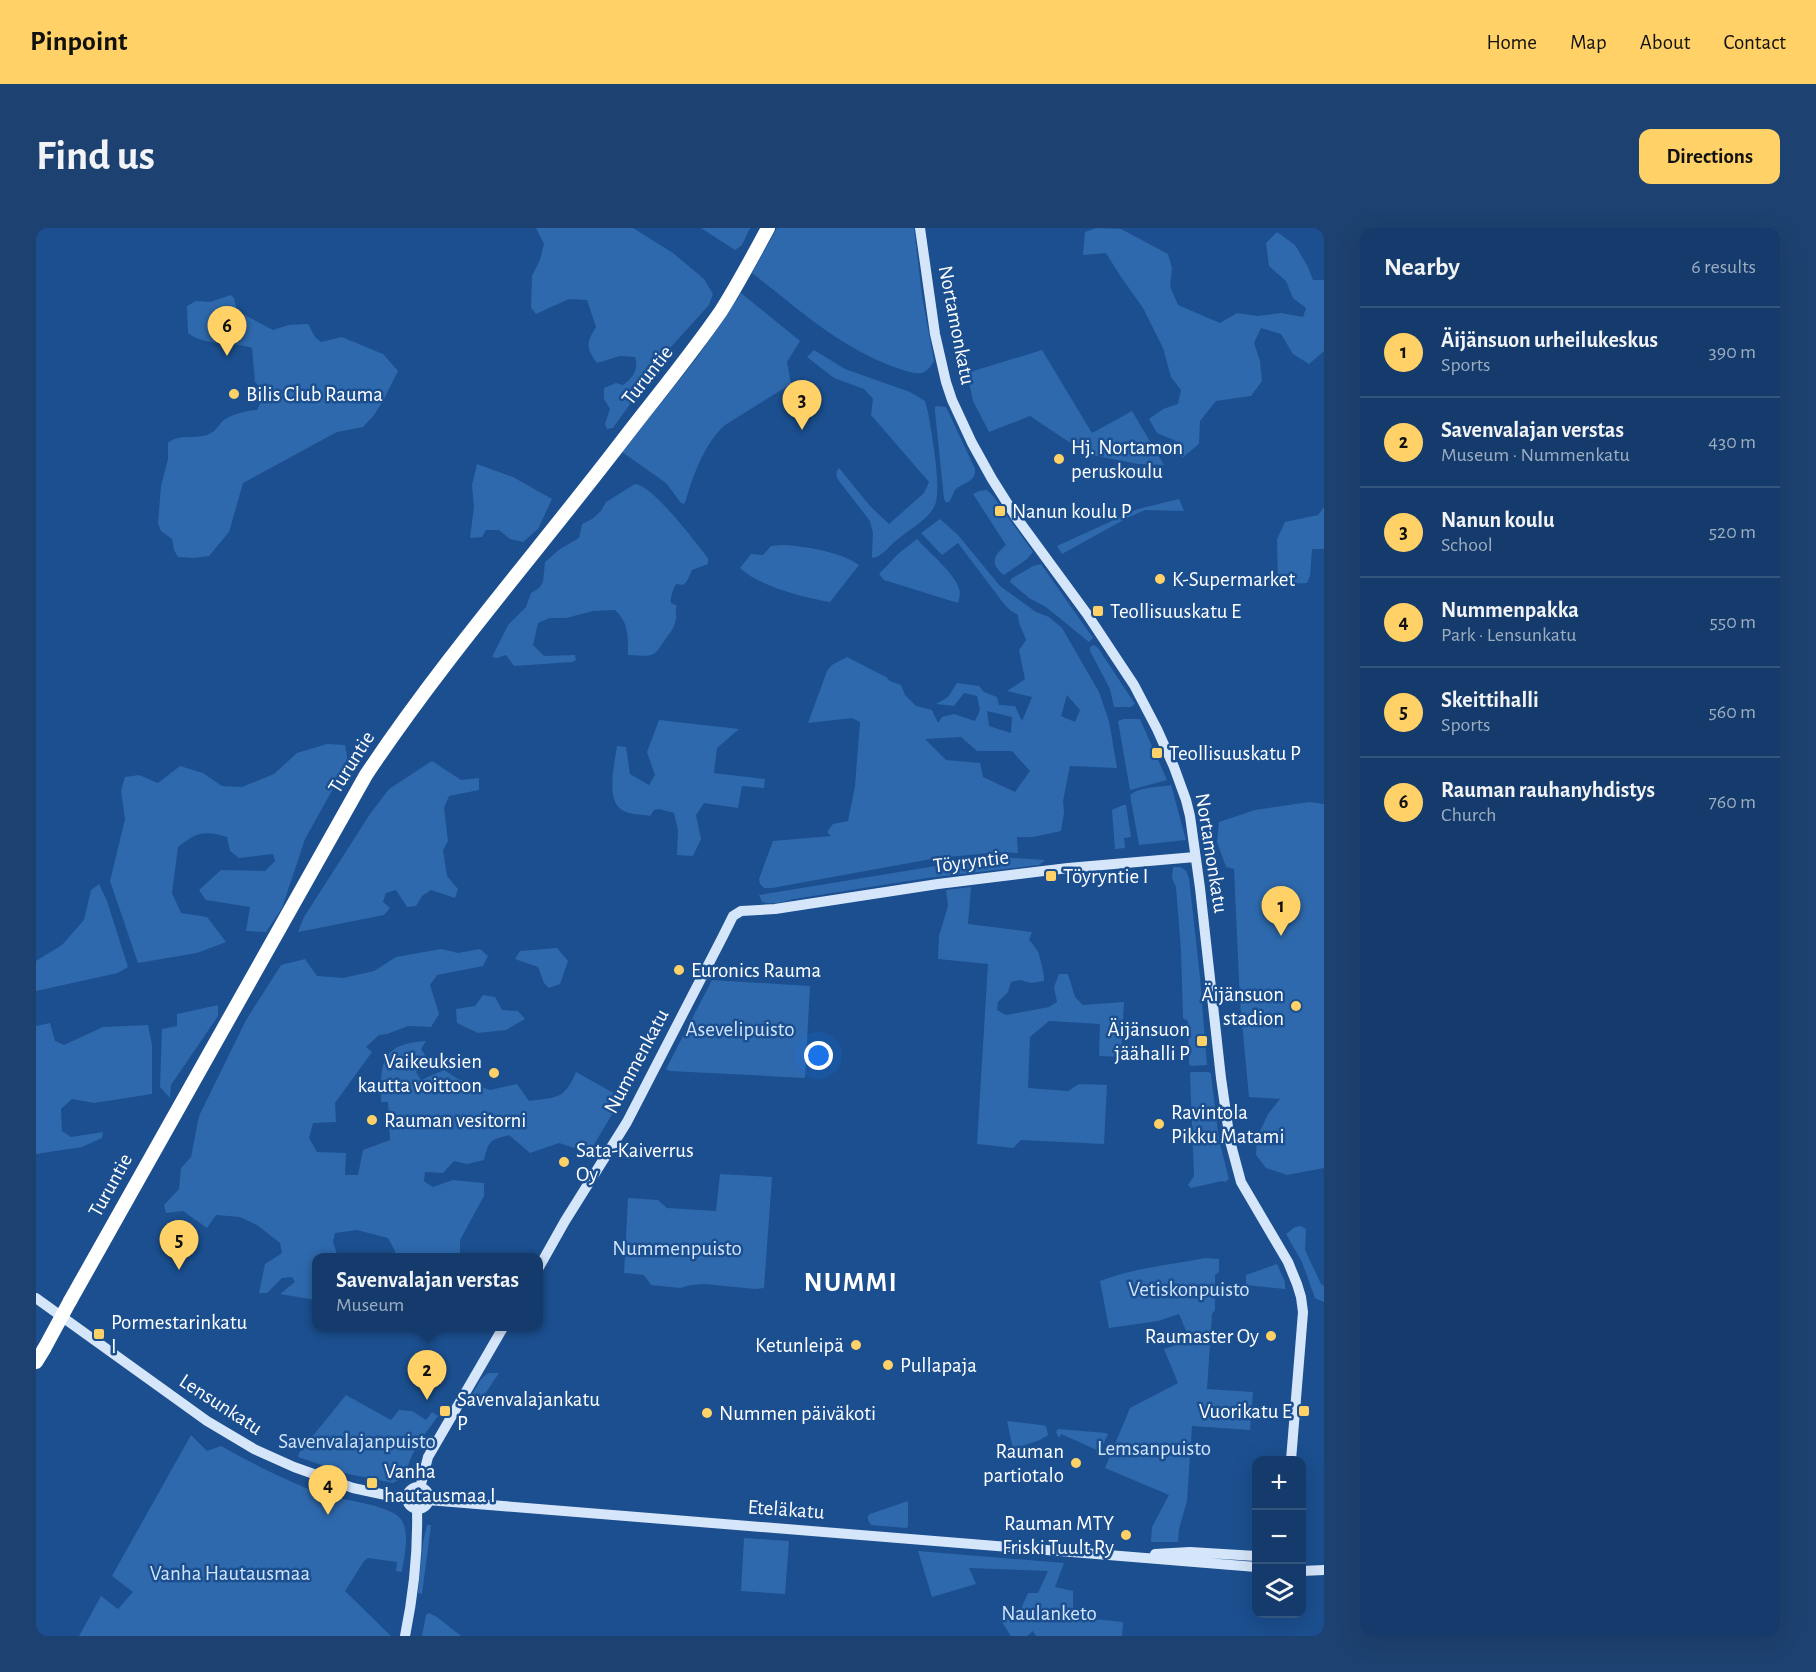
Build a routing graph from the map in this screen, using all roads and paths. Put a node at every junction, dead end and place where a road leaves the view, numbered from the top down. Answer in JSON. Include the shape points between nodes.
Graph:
{"nodes":[{"id":1,"x":768,"y":228,"type":"edge"},
{"id":2,"x":920,"y":228,"type":"edge"},
{"id":3,"x":1196,"y":857,"type":"junction"},
{"id":4,"x":753,"y":910,"type":"joint"},
{"id":5,"x":543,"y":1260,"type":"edge"},
{"id":6,"x":36,"y":1298,"type":"edge"},
{"id":7,"x":501,"y":1331,"type":"edge"},
{"id":8,"x":36,"y":1362,"type":"edge"},
{"id":9,"x":1292,"y":1456,"type":"edge"},
{"id":10,"x":420,"y":1488,"type":"junction"},
{"id":11,"x":407,"y":1497,"type":"junction"},
{"id":12,"x":428,"y":1500,"type":"junction"},
{"id":13,"x":417,"y":1509,"type":"junction"},
{"id":14,"x":1140,"y":1556,"type":"junction"},
{"id":15,"x":1252,"y":1556,"type":"edge"},
{"id":16,"x":1252,"y":1567,"type":"edge"},
{"id":17,"x":1306,"y":1569,"type":"edge"},
{"id":18,"x":1324,"y":1570,"type":"edge"},
{"id":19,"x":405,"y":1636,"type":"edge"}],
"edges":[{"from":1,"to":8,"type":"highway","name":"Turuntie","bridge":true,"via":[[730,297],[693,349],[445,663],[366,775]]},
{"from":2,"to":3,"type":"main road","name":"Nortamonkatu","via":[[935,334],[952,400],[972,443],[1016,517],[1114,653],[1145,705],[1183,790]]},
{"from":3,"to":4,"type":"main road","name":"Töyryntie","via":[[1046,871]]},
{"from":3,"to":9,"type":"main road","name":"Nortamonkatu","via":[[1230,1141],[1241,1182],[1288,1262],[1301,1297]]},
{"from":4,"to":5,"type":"main road","name":"Nummenkatu","via":[[733,916],[627,1122]]},
{"from":6,"to":11,"type":"main road","name":"Lensunkatu","via":[[201,1417],[254,1449],[352,1488]]},
{"from":7,"to":10,"type":"main road","via":[[428,1457]]},
{"from":10,"to":11,"type":"main road","via":[[412,1489]]},
{"from":10,"to":12,"type":"main road","via":[[428,1494]]},
{"from":11,"to":13,"type":"main road","via":[[410,1506]]},
{"from":12,"to":13,"type":"main road"},
{"from":12,"to":14,"type":"main road","name":"Eteläkatu"},
{"from":13,"to":19,"type":"main road"},
{"from":14,"to":15,"type":"main road","name":"Eteläkatu","via":[[1190,1552]]},
{"from":14,"to":16,"type":"main road","name":"Eteläkatu"},
{"from":17,"to":18,"type":"main road"}]}
